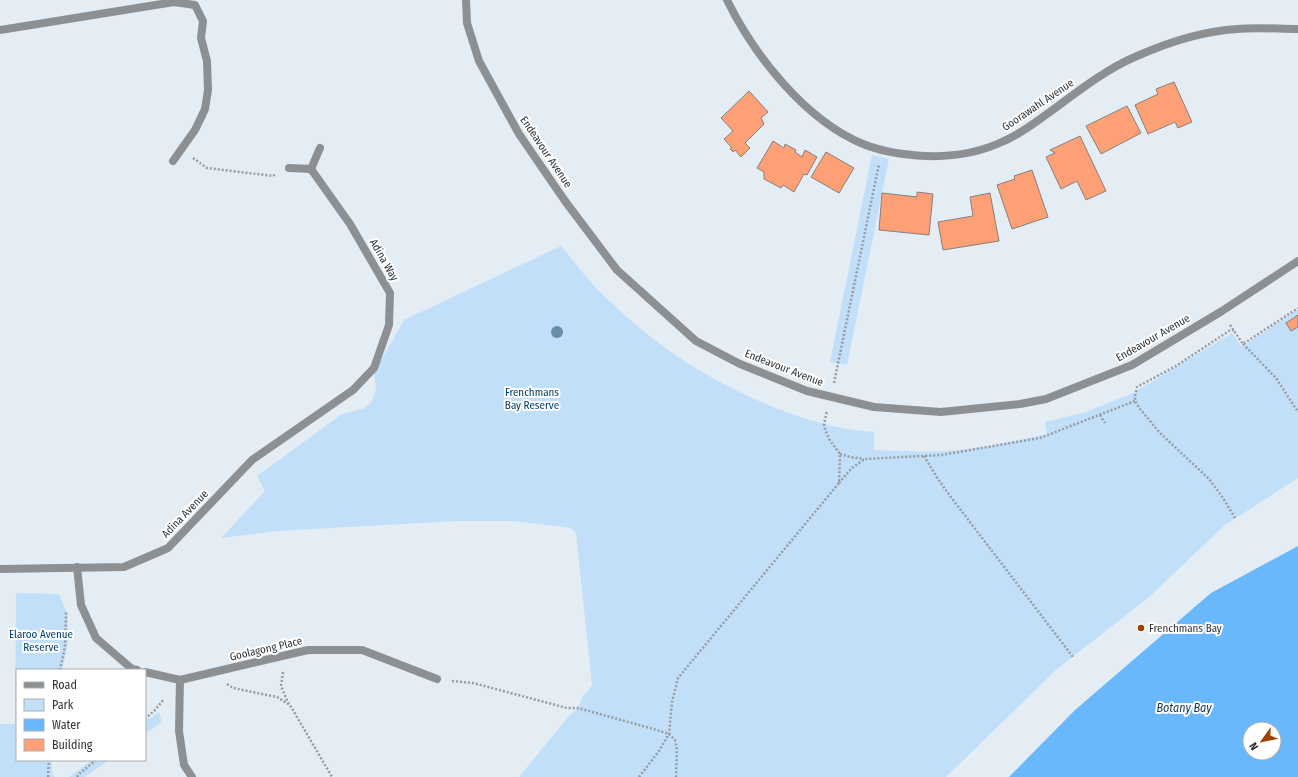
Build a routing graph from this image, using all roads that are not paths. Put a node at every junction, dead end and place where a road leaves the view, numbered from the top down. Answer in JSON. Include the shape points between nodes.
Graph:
{"nodes":[{"id":1,"x":466,"y":0,"type":"edge"},
{"id":2,"x":727,"y":0,"type":"edge"},
{"id":3,"x":1298,"y":29,"type":"edge"},
{"id":4,"x":0,"y":30,"type":"edge"},
{"id":5,"x":320,"y":148,"type":"dead end"},
{"id":6,"x":173,"y":161,"type":"dead end"},
{"id":7,"x":289,"y":168,"type":"road end"},
{"id":8,"x":311,"y":170,"type":"junction"},
{"id":9,"x":1298,"y":260,"type":"edge"},
{"id":10,"x":353,"y":390,"type":"joint"},
{"id":11,"x":77,"y":568,"type":"junction"},
{"id":12,"x":0,"y":569,"type":"edge"},
{"id":13,"x":132,"y":669,"type":"edge"},
{"id":14,"x":146,"y":672,"type":"edge"},
{"id":15,"x":437,"y":679,"type":"road end"},
{"id":16,"x":180,"y":680,"type":"junction"},
{"id":17,"x":192,"y":777,"type":"edge"}],
"edges":[{"from":1,"to":9,"type":"street","name":"Endeavour Avenue","via":[[467,24],[479,61],[519,134],[617,270],[696,341],[740,364],[807,391],[874,407],[941,412],[1046,399],[1132,365],[1222,311]]},
{"from":2,"to":3,"type":"street","name":"Goorawahl Avenue","via":[[760,54],[781,81],[833,127],[863,144],[882,150],[931,156],[979,151],[1006,140],[1117,65],[1157,48],[1198,35],[1238,28]]},
{"from":4,"to":6,"type":"street","via":[[174,2],[195,5],[202,21],[201,38],[207,61],[206,109]]},
{"from":5,"to":8,"type":"street"},
{"from":7,"to":8,"type":"street"},
{"from":8,"to":10,"type":"street","name":"Adina Way","via":[[350,224],[390,293],[389,325],[374,368]]},
{"from":10,"to":11,"type":"street","name":"Adina Avenue","via":[[252,460],[168,548],[124,567]]},
{"from":11,"to":12,"type":"street","name":"Adina Avenue"},
{"from":11,"to":13,"type":"street","via":[[81,605],[96,638]]},
{"from":14,"to":16,"type":"street","name":"Goolagong Place"},
{"from":15,"to":16,"type":"street","name":"Goolagong Place","via":[[362,650],[308,650]]},
{"from":16,"to":17,"type":"street","via":[[179,731],[184,765]]}]}
